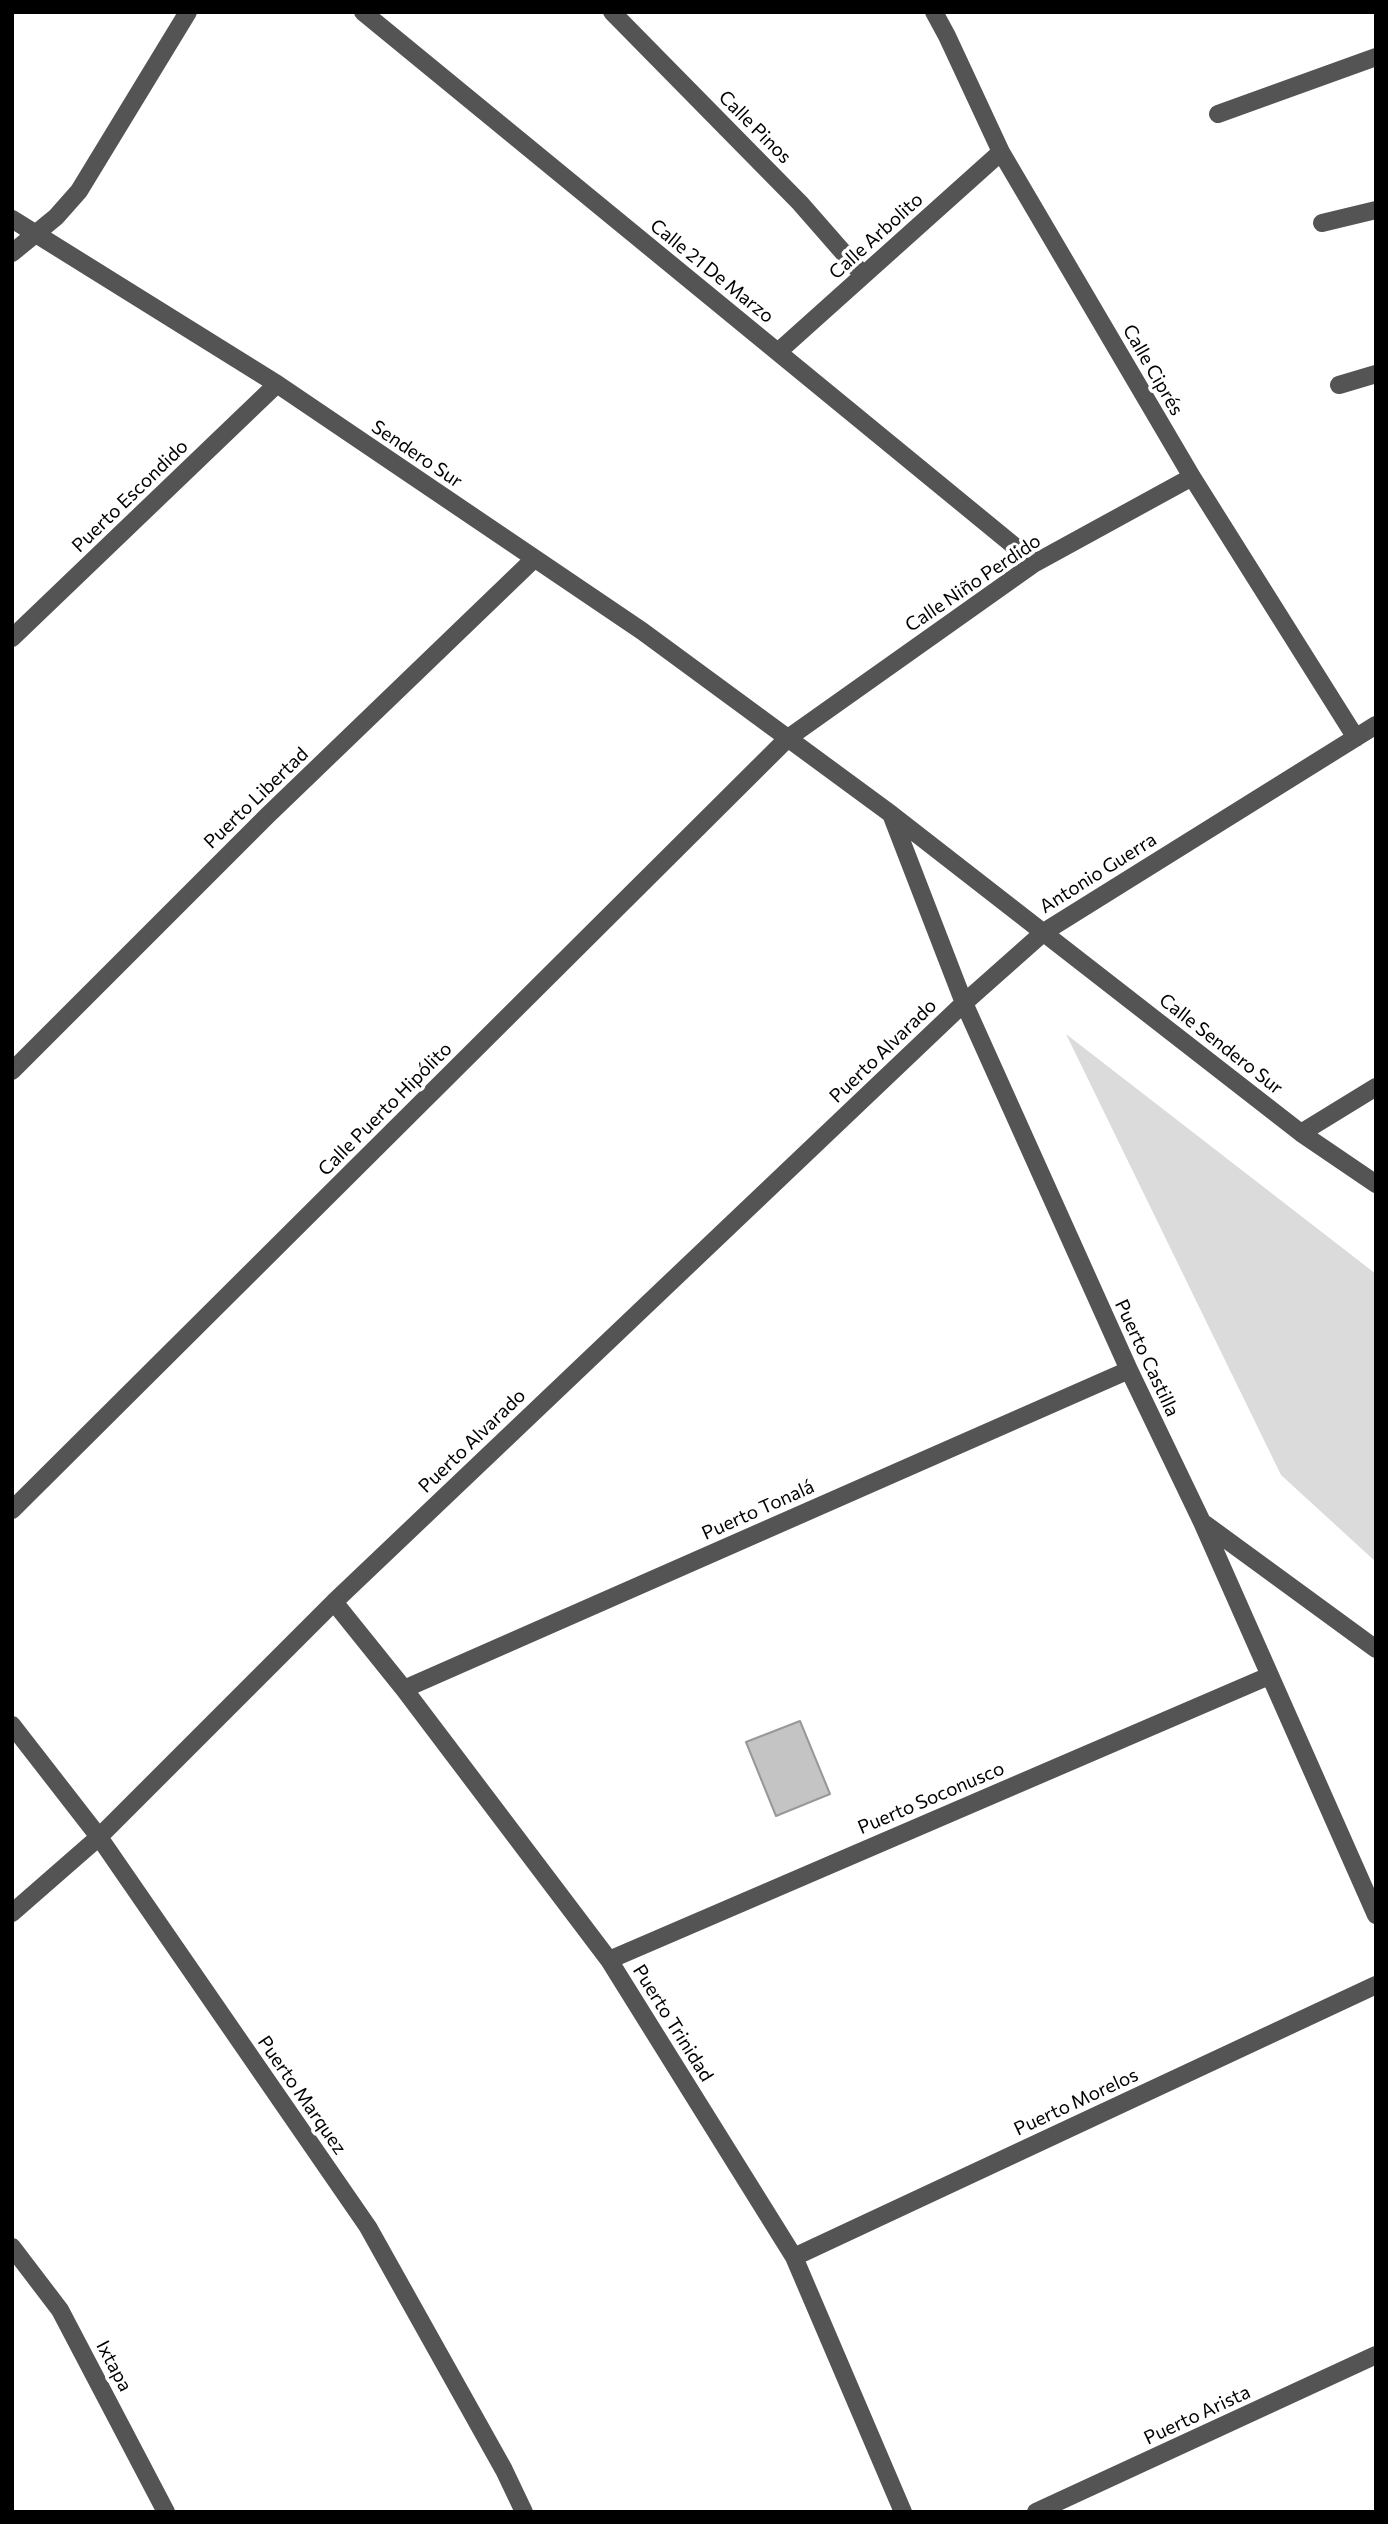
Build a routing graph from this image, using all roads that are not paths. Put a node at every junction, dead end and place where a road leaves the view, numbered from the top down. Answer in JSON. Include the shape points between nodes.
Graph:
{"nodes":[{"id":1,"x":188,"y":12,"type":"edge"},
{"id":2,"x":363,"y":12,"type":"edge"},
{"id":3,"x":612,"y":12,"type":"edge"},
{"id":4,"x":934,"y":12,"type":"edge"},
{"id":5,"x":1376,"y":57,"type":"edge"},
{"id":6,"x":1218,"y":114,"type":"dead end"},
{"id":7,"x":1001,"y":152,"type":"junction"},
{"id":8,"x":1376,"y":210,"type":"edge"},
{"id":9,"x":12,"y":219,"type":"edge"},
{"id":10,"x":1322,"y":223,"type":"dead end"},
{"id":11,"x":36,"y":234,"type":"junction"},
{"id":12,"x":12,"y":253,"type":"edge"},
{"id":13,"x":863,"y":275,"type":"junction"},
{"id":14,"x":779,"y":351,"type":"junction"},
{"id":15,"x":1376,"y":374,"type":"edge"},
{"id":16,"x":277,"y":384,"type":"junction"},
{"id":17,"x":1339,"y":385,"type":"dead end"},
{"id":18,"x":1192,"y":477,"type":"junction"},
{"id":19,"x":534,"y":559,"type":"junction"},
{"id":20,"x":1035,"y":563,"type":"junction"},
{"id":21,"x":12,"y":638,"type":"edge"},
{"id":22,"x":1376,"y":725,"type":"edge"},
{"id":23,"x":788,"y":738,"type":"junction"},
{"id":24,"x":1356,"y":738,"type":"junction"},
{"id":25,"x":891,"y":814,"type":"junction"},
{"id":26,"x":1044,"y":932,"type":"junction"},
{"id":27,"x":964,"y":1003,"type":"junction"},
{"id":28,"x":12,"y":1071,"type":"edge"},
{"id":29,"x":1376,"y":1087,"type":"edge"},
{"id":30,"x":1301,"y":1133,"type":"junction"},
{"id":31,"x":1376,"y":1184,"type":"edge"},
{"id":32,"x":1129,"y":1370,"type":"junction"},
{"id":33,"x":12,"y":1510,"type":"edge"},
{"id":34,"x":1202,"y":1522,"type":"junction"},
{"id":35,"x":334,"y":1602,"type":"junction"},
{"id":36,"x":1376,"y":1649,"type":"edge"},
{"id":37,"x":1269,"y":1676,"type":"junction"},
{"id":38,"x":404,"y":1689,"type":"junction"},
{"id":39,"x":12,"y":1725,"type":"edge"},
{"id":40,"x":99,"y":1837,"type":"junction"},
{"id":41,"x":12,"y":1913,"type":"edge"},
{"id":42,"x":1376,"y":1915,"type":"edge"},
{"id":43,"x":609,"y":1959,"type":"junction"},
{"id":44,"x":1376,"y":1985,"type":"edge"},
{"id":45,"x":12,"y":2247,"type":"edge"},
{"id":46,"x":794,"y":2257,"type":"junction"},
{"id":47,"x":1376,"y":2356,"type":"edge"},
{"id":48,"x":166,"y":2512,"type":"edge"},
{"id":49,"x":524,"y":2512,"type":"edge"},
{"id":50,"x":903,"y":2512,"type":"edge"},
{"id":51,"x":1036,"y":2512,"type":"edge"}],
"edges":[{"from":1,"to":11,"type":"street","via":[[79,191]]},
{"from":2,"to":14,"type":"street","name":"Calle 21 De Marzo"},
{"from":3,"to":13,"type":"street","name":"Calle Pinos","via":[[800,203]]},
{"from":4,"to":7,"type":"street","name":"Calle Ciprés"},
{"from":5,"to":6,"type":"street"},
{"from":7,"to":13,"type":"street","name":"Calle Arbolito"},
{"from":7,"to":18,"type":"street","name":"Calle Ciprés"},
{"from":8,"to":10,"type":"street"},
{"from":9,"to":11,"type":"street","name":"Sendero Sur"},
{"from":11,"to":12,"type":"street"},
{"from":11,"to":16,"type":"street","name":"Sendero Sur"},
{"from":13,"to":14,"type":"street","name":"Calle Arbolito"},
{"from":14,"to":20,"type":"street","name":"Calle 21 De Marzo"},
{"from":15,"to":17,"type":"street"},
{"from":16,"to":19,"type":"street","name":"Sendero Sur"},
{"from":16,"to":21,"type":"street","name":"Puerto Escondido"},
{"from":18,"to":20,"type":"street","name":"Calle Niño Perdido"},
{"from":18,"to":24,"type":"street","name":"Calle Ciprés"},
{"from":19,"to":23,"type":"street","name":"Sendero Sur"},
{"from":19,"to":28,"type":"street","name":"Puerto Libertad","via":[[268,815]]},
{"from":20,"to":23,"type":"street","name":"Calle Niño Perdido"},
{"from":22,"to":24,"type":"street","name":"Antonio Guerra"},
{"from":23,"to":25,"type":"street","name":"Antonio Guerra"},
{"from":23,"to":33,"type":"street","name":"Calle Puerto Hipólito"},
{"from":24,"to":26,"type":"street","name":"Antonio Guerra"},
{"from":25,"to":26,"type":"street","name":"Antonio Guerra"},
{"from":25,"to":27,"type":"street","name":"Puerto Castilla"},
{"from":26,"to":27,"type":"street","name":"Puerto Alvarado"},
{"from":26,"to":30,"type":"street","name":"Calle Sendero Sur"},
{"from":27,"to":32,"type":"street","name":"Puerto Castilla"},
{"from":27,"to":35,"type":"street","name":"Puerto Alvarado"},
{"from":29,"to":30,"type":"street"},
{"from":30,"to":31,"type":"street","name":"Calle Sendero Sur"},
{"from":32,"to":34,"type":"street","name":"Puerto Castilla"},
{"from":32,"to":38,"type":"street","name":"Puerto Tonalá"},
{"from":34,"to":36,"type":"street"},
{"from":34,"to":37,"type":"street","name":"Puerto Castilla"},
{"from":35,"to":38,"type":"street","name":"Puerto Trinidad"},
{"from":35,"to":40,"type":"street","name":"Puerto Alvarado"},
{"from":37,"to":42,"type":"street","name":"Puerto Castilla"},
{"from":37,"to":43,"type":"street","name":"Puerto Soconusco"},
{"from":38,"to":43,"type":"street","name":"Puerto Trinidad"},
{"from":39,"to":40,"type":"street","name":"Puerto Marquez"},
{"from":40,"to":41,"type":"street","name":"Puerto Alvarado"},
{"from":40,"to":49,"type":"street","name":"Puerto Marquez","via":[[368,2227]]},
{"from":43,"to":46,"type":"street","name":"Puerto Trinidad"},
{"from":44,"to":46,"type":"street","name":"Puerto Morelos"},
{"from":45,"to":48,"type":"street","name":"Ixtapa","via":[[60,2310]]},
{"from":46,"to":50,"type":"street","name":"Puerto Trinidad"},
{"from":47,"to":51,"type":"street","name":"Puerto Arista"}]}
